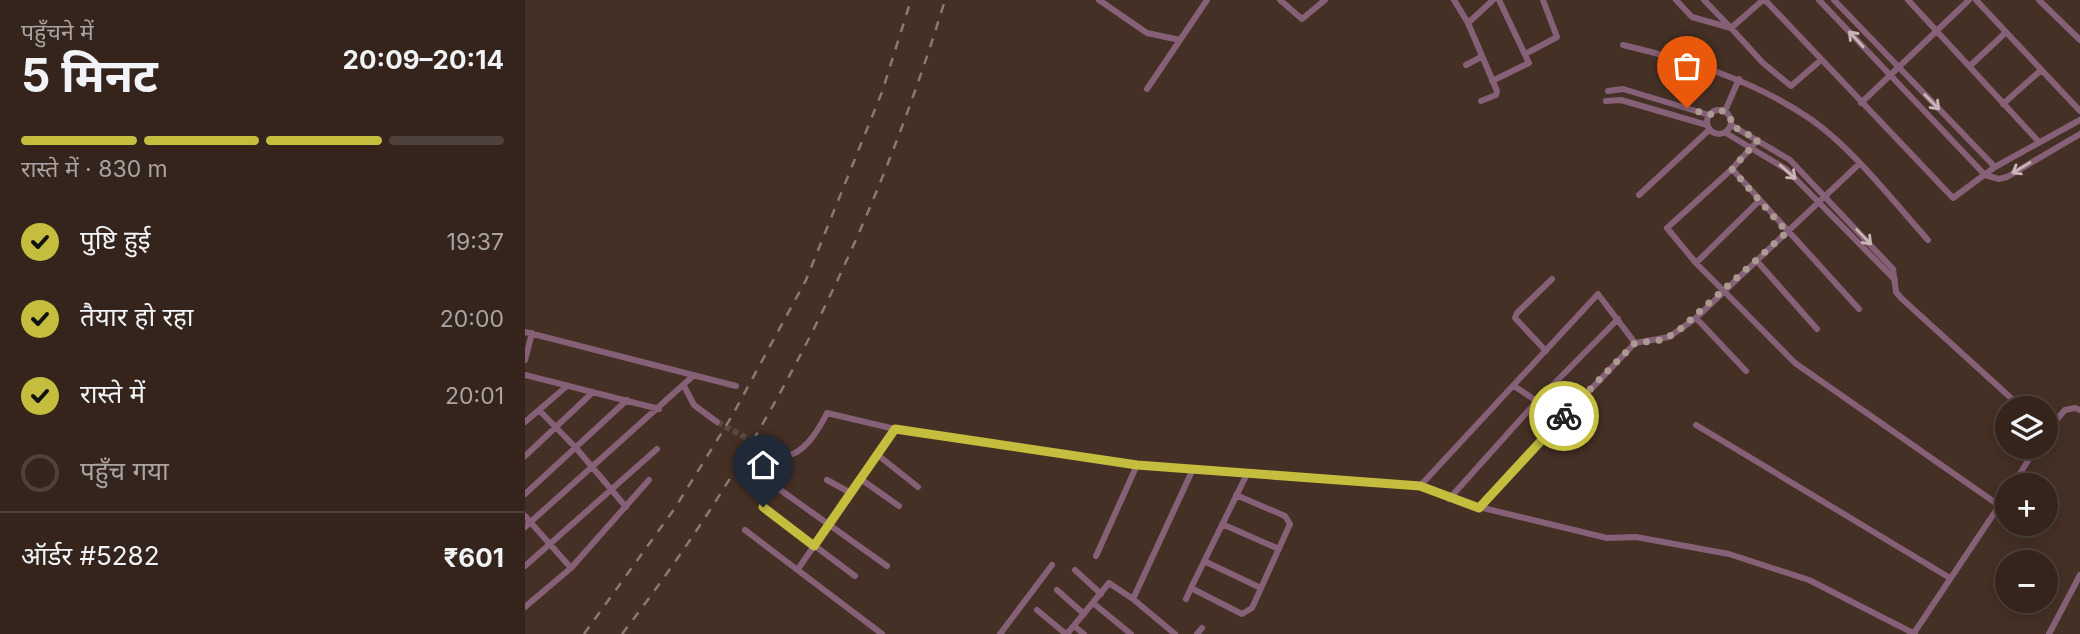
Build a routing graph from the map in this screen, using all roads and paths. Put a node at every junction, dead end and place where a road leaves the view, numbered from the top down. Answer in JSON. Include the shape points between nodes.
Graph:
{"nodes":[{"id":1,"x":1098,"y":0,"type":"edge"},
{"id":2,"x":1207,"y":0,"type":"edge"},
{"id":3,"x":1280,"y":0,"type":"edge"},
{"id":4,"x":1325,"y":0,"type":"edge"},
{"id":5,"x":1454,"y":0,"type":"edge"},
{"id":6,"x":1493,"y":0,"type":"edge"},
{"id":7,"x":1499,"y":0,"type":"edge"},
{"id":8,"x":1543,"y":0,"type":"edge"},
{"id":9,"x":1676,"y":0,"type":"edge"},
{"id":10,"x":1703,"y":0,"type":"edge"},
{"id":11,"x":1764,"y":0,"type":"edge"},
{"id":12,"x":1819,"y":0,"type":"edge"},
{"id":13,"x":1834,"y":0,"type":"edge"},
{"id":14,"x":1908,"y":0,"type":"edge"},
{"id":15,"x":1969,"y":0,"type":"edge"},
{"id":16,"x":1976,"y":0,"type":"edge"},
{"id":17,"x":2043,"y":1,"type":"edge"},
{"id":18,"x":1468,"y":23,"type":"junction"},
{"id":19,"x":1731,"y":28,"type":"junction"},
{"id":20,"x":1937,"y":29,"type":"junction"},
{"id":21,"x":2004,"y":34,"type":"junction"},
{"id":22,"x":1180,"y":40,"type":"junction"},
{"id":23,"x":2080,"y":40,"type":"edge"},
{"id":24,"x":1623,"y":45,"type":"dead end"},
{"id":25,"x":1525,"y":54,"type":"junction"},
{"id":26,"x":1481,"y":57,"type":"junction"},
{"id":27,"x":1821,"y":60,"type":"junction"},
{"id":28,"x":1466,"y":65,"type":"dead end"},
{"id":29,"x":1971,"y":65,"type":"junction"},
{"id":30,"x":1899,"y":66,"type":"junction"},
{"id":31,"x":2040,"y":71,"type":"junction"},
{"id":32,"x":1890,"y":75,"type":"junction"},
{"id":33,"x":1739,"y":79,"type":"junction"},
{"id":34,"x":1492,"y":81,"type":"junction"},
{"id":35,"x":1147,"y":89,"type":"dead end"},
{"id":36,"x":1608,"y":91,"type":"dead end"},
{"id":37,"x":1481,"y":101,"type":"dead end"},
{"id":38,"x":1606,"y":101,"type":"dead end"},
{"id":39,"x":1861,"y":103,"type":"junction"},
{"id":40,"x":2003,"y":104,"type":"junction"},
{"id":41,"x":1725,"y":111,"type":"junction"},
{"id":42,"x":2080,"y":111,"type":"edge"},
{"id":43,"x":1709,"y":115,"type":"junction"},
{"id":44,"x":2080,"y":120,"type":"edge"},
{"id":45,"x":1731,"y":125,"type":"junction"},
{"id":46,"x":1708,"y":128,"type":"junction"},
{"id":47,"x":1726,"y":133,"type":"junction"},
{"id":48,"x":2080,"y":134,"type":"edge"},
{"id":49,"x":1758,"y":140,"type":"junction"},
{"id":50,"x":2039,"y":142,"type":"junction"},
{"id":51,"x":1752,"y":147,"type":"junction"},
{"id":52,"x":1858,"y":165,"type":"junction"},
{"id":53,"x":1995,"y":167,"type":"junction"},
{"id":54,"x":1732,"y":169,"type":"junction"},
{"id":55,"x":1985,"y":175,"type":"junction"},
{"id":56,"x":1639,"y":195,"type":"dead end"},
{"id":57,"x":1826,"y":197,"type":"junction"},
{"id":58,"x":1759,"y":201,"type":"junction"},
{"id":59,"x":1819,"y":203,"type":"junction"},
{"id":60,"x":1787,"y":232,"type":"junction"},
{"id":61,"x":1928,"y":240,"type":"dead end"},
{"id":62,"x":1756,"y":260,"type":"junction"},
{"id":63,"x":1696,"y":262,"type":"junction"},
{"id":64,"x":1552,"y":279,"type":"dead end"},
{"id":65,"x":1895,"y":280,"type":"junction"},
{"id":66,"x":1724,"y":291,"type":"junction"},
{"id":67,"x":1859,"y":309,"type":"dead end"},
{"id":68,"x":1696,"y":318,"type":"junction"},
{"id":69,"x":1618,"y":319,"type":"junction"},
{"id":70,"x":1817,"y":329,"type":"dead end"},
{"id":71,"x":528,"y":333,"type":"edge"},
{"id":72,"x":1635,"y":343,"type":"junction"},
{"id":73,"x":1546,"y":351,"type":"junction"},
{"id":74,"x":525,"y":360,"type":"edge"},
{"id":75,"x":1746,"y":370,"type":"dead end"},
{"id":76,"x":525,"y":375,"type":"edge"},
{"id":77,"x":693,"y":376,"type":"junction"},
{"id":78,"x":567,"y":386,"type":"junction"},
{"id":79,"x":684,"y":386,"type":"junction"},
{"id":80,"x":736,"y":386,"type":"dead end"},
{"id":81,"x":1514,"y":386,"type":"junction"},
{"id":82,"x":593,"y":392,"type":"junction"},
{"id":83,"x":2009,"y":396,"type":"edge"},
{"id":84,"x":627,"y":400,"type":"junction"},
{"id":85,"x":1536,"y":402,"type":"junction"},
{"id":86,"x":659,"y":409,"type":"junction"},
{"id":87,"x":539,"y":410,"type":"junction"},
{"id":88,"x":2080,"y":411,"type":"edge"},
{"id":89,"x":2058,"y":417,"type":"edge"},
{"id":90,"x":1562,"y":418,"type":"junction"},
{"id":91,"x":525,"y":422,"type":"edge"},
{"id":92,"x":717,"y":422,"type":"tunnel mouth"},
{"id":93,"x":1696,"y":425,"type":"dead end"},
{"id":94,"x":556,"y":427,"type":"junction"},
{"id":95,"x":895,"y":429,"type":"junction"},
{"id":96,"x":576,"y":448,"type":"junction"},
{"id":97,"x":657,"y":449,"type":"dead end"},
{"id":98,"x":525,"y":456,"type":"edge"},
{"id":99,"x":879,"y":456,"type":"junction"},
{"id":100,"x":782,"y":457,"type":"dead end"},
{"id":101,"x":1137,"y":465,"type":"junction"},
{"id":102,"x":592,"y":466,"type":"junction"},
{"id":103,"x":1193,"y":469,"type":"junction"},
{"id":104,"x":1248,"y":472,"type":"junction"},
{"id":105,"x":765,"y":479,"type":"dead end"},
{"id":106,"x":649,"y":480,"type":"dead end"},
{"id":107,"x":827,"y":480,"type":"dead end"},
{"id":108,"x":862,"y":480,"type":"junction"},
{"id":109,"x":918,"y":486,"type":"dead end"},
{"id":110,"x":1420,"y":486,"type":"junction"},
{"id":111,"x":611,"y":488,"type":"junction"},
{"id":112,"x":849,"y":492,"type":"junction"},
{"id":113,"x":525,"y":494,"type":"edge"},
{"id":114,"x":1236,"y":495,"type":"junction"},
{"id":115,"x":1449,"y":499,"type":"junction"},
{"id":116,"x":1995,"y":503,"type":"edge"},
{"id":117,"x":899,"y":506,"type":"dead end"},
{"id":118,"x":626,"y":507,"type":"junction"},
{"id":119,"x":763,"y":507,"type":"dead end"},
{"id":120,"x":1479,"y":508,"type":"junction"},
{"id":121,"x":1995,"y":513,"type":"edge"},
{"id":122,"x":527,"y":522,"type":"edge"},
{"id":123,"x":830,"y":524,"type":"junction"},
{"id":124,"x":1222,"y":524,"type":"junction"},
{"id":125,"x":745,"y":530,"type":"dead end"},
{"id":126,"x":551,"y":545,"type":"junction"},
{"id":127,"x":814,"y":546,"type":"junction"},
{"id":128,"x":1279,"y":549,"type":"junction"},
{"id":129,"x":1096,"y":556,"type":"dead end"},
{"id":130,"x":1205,"y":561,"type":"junction"},
{"id":131,"x":1052,"y":565,"type":"dead end"},
{"id":132,"x":525,"y":566,"type":"edge"},
{"id":133,"x":887,"y":566,"type":"dead end"},
{"id":134,"x":571,"y":568,"type":"junction"},
{"id":135,"x":798,"y":569,"type":"junction"},
{"id":136,"x":1075,"y":570,"type":"dead end"},
{"id":137,"x":2080,"y":575,"type":"edge"},
{"id":138,"x":855,"y":576,"type":"dead end"},
{"id":139,"x":1950,"y":579,"type":"junction"},
{"id":140,"x":1191,"y":588,"type":"junction"},
{"id":141,"x":1261,"y":588,"type":"junction"},
{"id":142,"x":1057,"y":590,"type":"dead end"},
{"id":143,"x":1101,"y":594,"type":"junction"},
{"id":144,"x":1133,"y":599,"type":"junction"},
{"id":145,"x":1186,"y":599,"type":"dead end"},
{"id":146,"x":1093,"y":603,"type":"junction"},
{"id":147,"x":525,"y":607,"type":"edge"},
{"id":148,"x":1037,"y":610,"type":"dead end"},
{"id":149,"x":1084,"y":614,"type":"junction"},
{"id":150,"x":1074,"y":626,"type":"junction"},
{"id":151,"x":882,"y":634,"type":"edge"},
{"id":152,"x":1000,"y":634,"type":"edge"},
{"id":153,"x":1067,"y":634,"type":"edge"},
{"id":154,"x":1084,"y":634,"type":"edge"},
{"id":155,"x":1131,"y":634,"type":"edge"},
{"id":156,"x":1175,"y":634,"type":"edge"},
{"id":157,"x":1914,"y":634,"type":"edge"},
{"id":158,"x":2049,"y":634,"type":"edge"}],
"edges":[{"from":1,"to":22,"type":"street","via":[[1147,33]]},
{"from":2,"to":22,"type":"street"},
{"from":3,"to":4,"type":"street","via":[[1302,19]]},
{"from":5,"to":18,"type":"street"},
{"from":6,"to":18,"type":"street"},
{"from":7,"to":25,"type":"street"},
{"from":8,"to":25,"type":"street","via":[[1557,37]]},
{"from":9,"to":19,"type":"street","via":[[1692,17]]},
{"from":10,"to":19,"type":"street"},
{"from":11,"to":19,"type":"street"},
{"from":11,"to":27,"type":"street"},
{"from":32,"to":12,"type":"street","one_way":true},
{"from":13,"to":30,"type":"street"},
{"from":14,"to":20,"type":"street"},
{"from":15,"to":20,"type":"street"},
{"from":16,"to":21,"type":"street"},
{"from":17,"to":23,"type":"street"},
{"from":18,"to":26,"type":"street"},
{"from":19,"to":27,"type":"street","via":[[1791,86]]},
{"from":20,"to":29,"type":"street"},
{"from":20,"to":30,"type":"street"},
{"from":21,"to":29,"type":"street"},
{"from":21,"to":31,"type":"street"},
{"from":22,"to":35,"type":"street"},
{"from":24,"to":33,"type":"street"},
{"from":25,"to":34,"type":"street","via":[[1529,63]]},
{"from":26,"to":28,"type":"street"},
{"from":26,"to":34,"type":"street"},
{"from":27,"to":39,"type":"street"},
{"from":29,"to":40,"type":"street"},
{"from":30,"to":32,"type":"street"},
{"from":30,"to":53,"type":"street","one_way":true},
{"from":31,"to":40,"type":"street"},
{"from":31,"to":42,"type":"street"},
{"from":32,"to":39,"type":"street"},
{"from":32,"to":55,"type":"street"},
{"from":33,"to":41,"type":"street"},
{"from":33,"to":52,"type":"street","via":[[1812,121]]},
{"from":34,"to":37,"type":"street","via":[[1498,94]]},
{"from":36,"to":43,"type":"street","via":[[1623,89]]},
{"from":38,"to":46,"type":"street","via":[[1621,100]]},
{"from":39,"to":55,"type":"street","via":[[1950,197]]},
{"from":40,"to":50,"type":"street"},
{"from":41,"to":43,"type":"street"},
{"from":41,"to":45,"type":"street"},
{"from":43,"to":46,"type":"street"},
{"from":44,"to":50,"type":"street"},
{"from":45,"to":47,"type":"street"},
{"from":45,"to":49,"type":"street"},
{"from":46,"to":47,"type":"street","via":[[1717,135]]},
{"from":46,"to":56,"type":"street"},
{"from":47,"to":51,"type":"street"},
{"from":48,"to":55,"type":"street","one_way":true,"via":[[2007,177]]},
{"from":49,"to":51,"type":"street"},
{"from":49,"to":57,"type":"street","via":[[1790,160]]},
{"from":50,"to":53,"type":"street"},
{"from":51,"to":54,"type":"street"},
{"from":51,"to":59,"type":"street","one_way":true,"via":[[1786,169]]},
{"from":52,"to":57,"type":"street"},
{"from":52,"to":61,"type":"street"},
{"from":53,"to":55,"type":"street"},
{"from":54,"to":58,"type":"street"},
{"from":54,"to":63,"type":"street","via":[[1667,228]]},
{"from":57,"to":59,"type":"street"},
{"from":57,"to":65,"type":"street","one_way":true,"via":[[1888,263],[1896,273]]},
{"from":58,"to":60,"type":"street"},
{"from":58,"to":63,"type":"street"},
{"from":59,"to":60,"type":"street"},
{"from":59,"to":65,"type":"street"},
{"from":60,"to":62,"type":"street"},
{"from":60,"to":67,"type":"street"},
{"from":62,"to":66,"type":"street"},
{"from":62,"to":70,"type":"street"},
{"from":63,"to":66,"type":"street"},
{"from":64,"to":73,"type":"street","via":[[1515,318]]},
{"from":65,"to":83,"type":"street","via":[[1901,298]]},
{"from":66,"to":68,"type":"street"},
{"from":66,"to":116,"type":"street","via":[[1795,363]]},
{"from":68,"to":72,"type":"street","via":[[1669,337]]},
{"from":68,"to":75,"type":"street"},
{"from":69,"to":72,"type":"street"},
{"from":69,"to":73,"type":"street","via":[[1598,294]]},
{"from":69,"to":85,"type":"street"},
{"from":71,"to":74,"type":"street"},
{"from":71,"to":77,"type":"street"},
{"from":72,"to":90,"type":"street"},
{"from":73,"to":81,"type":"street"},
{"from":76,"to":78,"type":"street"},
{"from":77,"to":79,"type":"street"},
{"from":77,"to":80,"type":"street"},
{"from":78,"to":82,"type":"street"},
{"from":78,"to":87,"type":"street"},
{"from":79,"to":86,"type":"street"},
{"from":79,"to":92,"type":"street","via":[[695,405]]},
{"from":81,"to":85,"type":"street"},
{"from":81,"to":110,"type":"street"},
{"from":82,"to":84,"type":"street"},
{"from":82,"to":94,"type":"street"},
{"from":84,"to":86,"type":"street"},
{"from":84,"to":96,"type":"street"},
{"from":85,"to":90,"type":"street"},
{"from":85,"to":115,"type":"street"},
{"from":86,"to":102,"type":"street"},
{"from":87,"to":91,"type":"street"},
{"from":87,"to":94,"type":"street"},
{"from":88,"to":89,"type":"street","via":[[2065,410]]},
{"from":90,"to":120,"type":"street"},
{"from":93,"to":139,"type":"street"},
{"from":94,"to":96,"type":"street"},
{"from":94,"to":98,"type":"street"},
{"from":95,"to":99,"type":"street"},
{"from":95,"to":100,"type":"street","via":[[827,413],[812,438],[797,452]]},
{"from":95,"to":101,"type":"street"},
{"from":96,"to":102,"type":"street"},
{"from":96,"to":113,"type":"street"},
{"from":97,"to":111,"type":"street"},
{"from":99,"to":108,"type":"street"},
{"from":99,"to":109,"type":"street"},
{"from":101,"to":103,"type":"street"},
{"from":101,"to":129,"type":"street"},
{"from":102,"to":111,"type":"street"},
{"from":102,"to":122,"type":"street"},
{"from":103,"to":104,"type":"street"},
{"from":103,"to":144,"type":"street"},
{"from":104,"to":110,"type":"street"},
{"from":104,"to":114,"type":"street"},
{"from":105,"to":123,"type":"street"},
{"from":106,"to":118,"type":"street"},
{"from":107,"to":112,"type":"street"},
{"from":108,"to":112,"type":"street"},
{"from":108,"to":117,"type":"street"},
{"from":110,"to":115,"type":"street"},
{"from":111,"to":118,"type":"street"},
{"from":111,"to":126,"type":"street"},
{"from":112,"to":123,"type":"street"},
{"from":114,"to":124,"type":"street"},
{"from":114,"to":128,"type":"street","via":[[1288,520]]},
{"from":115,"to":120,"type":"street"},
{"from":118,"to":134,"type":"street"},
{"from":119,"to":127,"type":"street"},
{"from":120,"to":157,"type":"street","via":[[1607,538],[1636,537],[1729,554],[1809,580]]},
{"from":121,"to":139,"type":"street"},
{"from":122,"to":126,"type":"street"},
{"from":123,"to":127,"type":"street"},
{"from":123,"to":133,"type":"street"},
{"from":124,"to":128,"type":"street"},
{"from":124,"to":130,"type":"street"},
{"from":125,"to":135,"type":"street"},
{"from":126,"to":132,"type":"street"},
{"from":126,"to":134,"type":"street"},
{"from":127,"to":135,"type":"street"},
{"from":127,"to":138,"type":"street"},
{"from":128,"to":141,"type":"street"},
{"from":130,"to":140,"type":"street"},
{"from":130,"to":141,"type":"street"},
{"from":131,"to":152,"type":"street"},
{"from":134,"to":147,"type":"street"},
{"from":135,"to":151,"type":"street"},
{"from":136,"to":143,"type":"street"},
{"from":137,"to":158,"type":"street"},
{"from":139,"to":157,"type":"street"},
{"from":140,"to":141,"type":"street","via":[[1242,614],[1252,608]]},
{"from":140,"to":145,"type":"street"},
{"from":142,"to":149,"type":"street"},
{"from":143,"to":144,"type":"street","via":[[1109,583]]},
{"from":143,"to":146,"type":"street"},
{"from":144,"to":156,"type":"street"},
{"from":146,"to":149,"type":"street"},
{"from":146,"to":155,"type":"street"},
{"from":148,"to":153,"type":"street"},
{"from":149,"to":150,"type":"street"},
{"from":150,"to":153,"type":"street"},
{"from":150,"to":154,"type":"street"}]}
